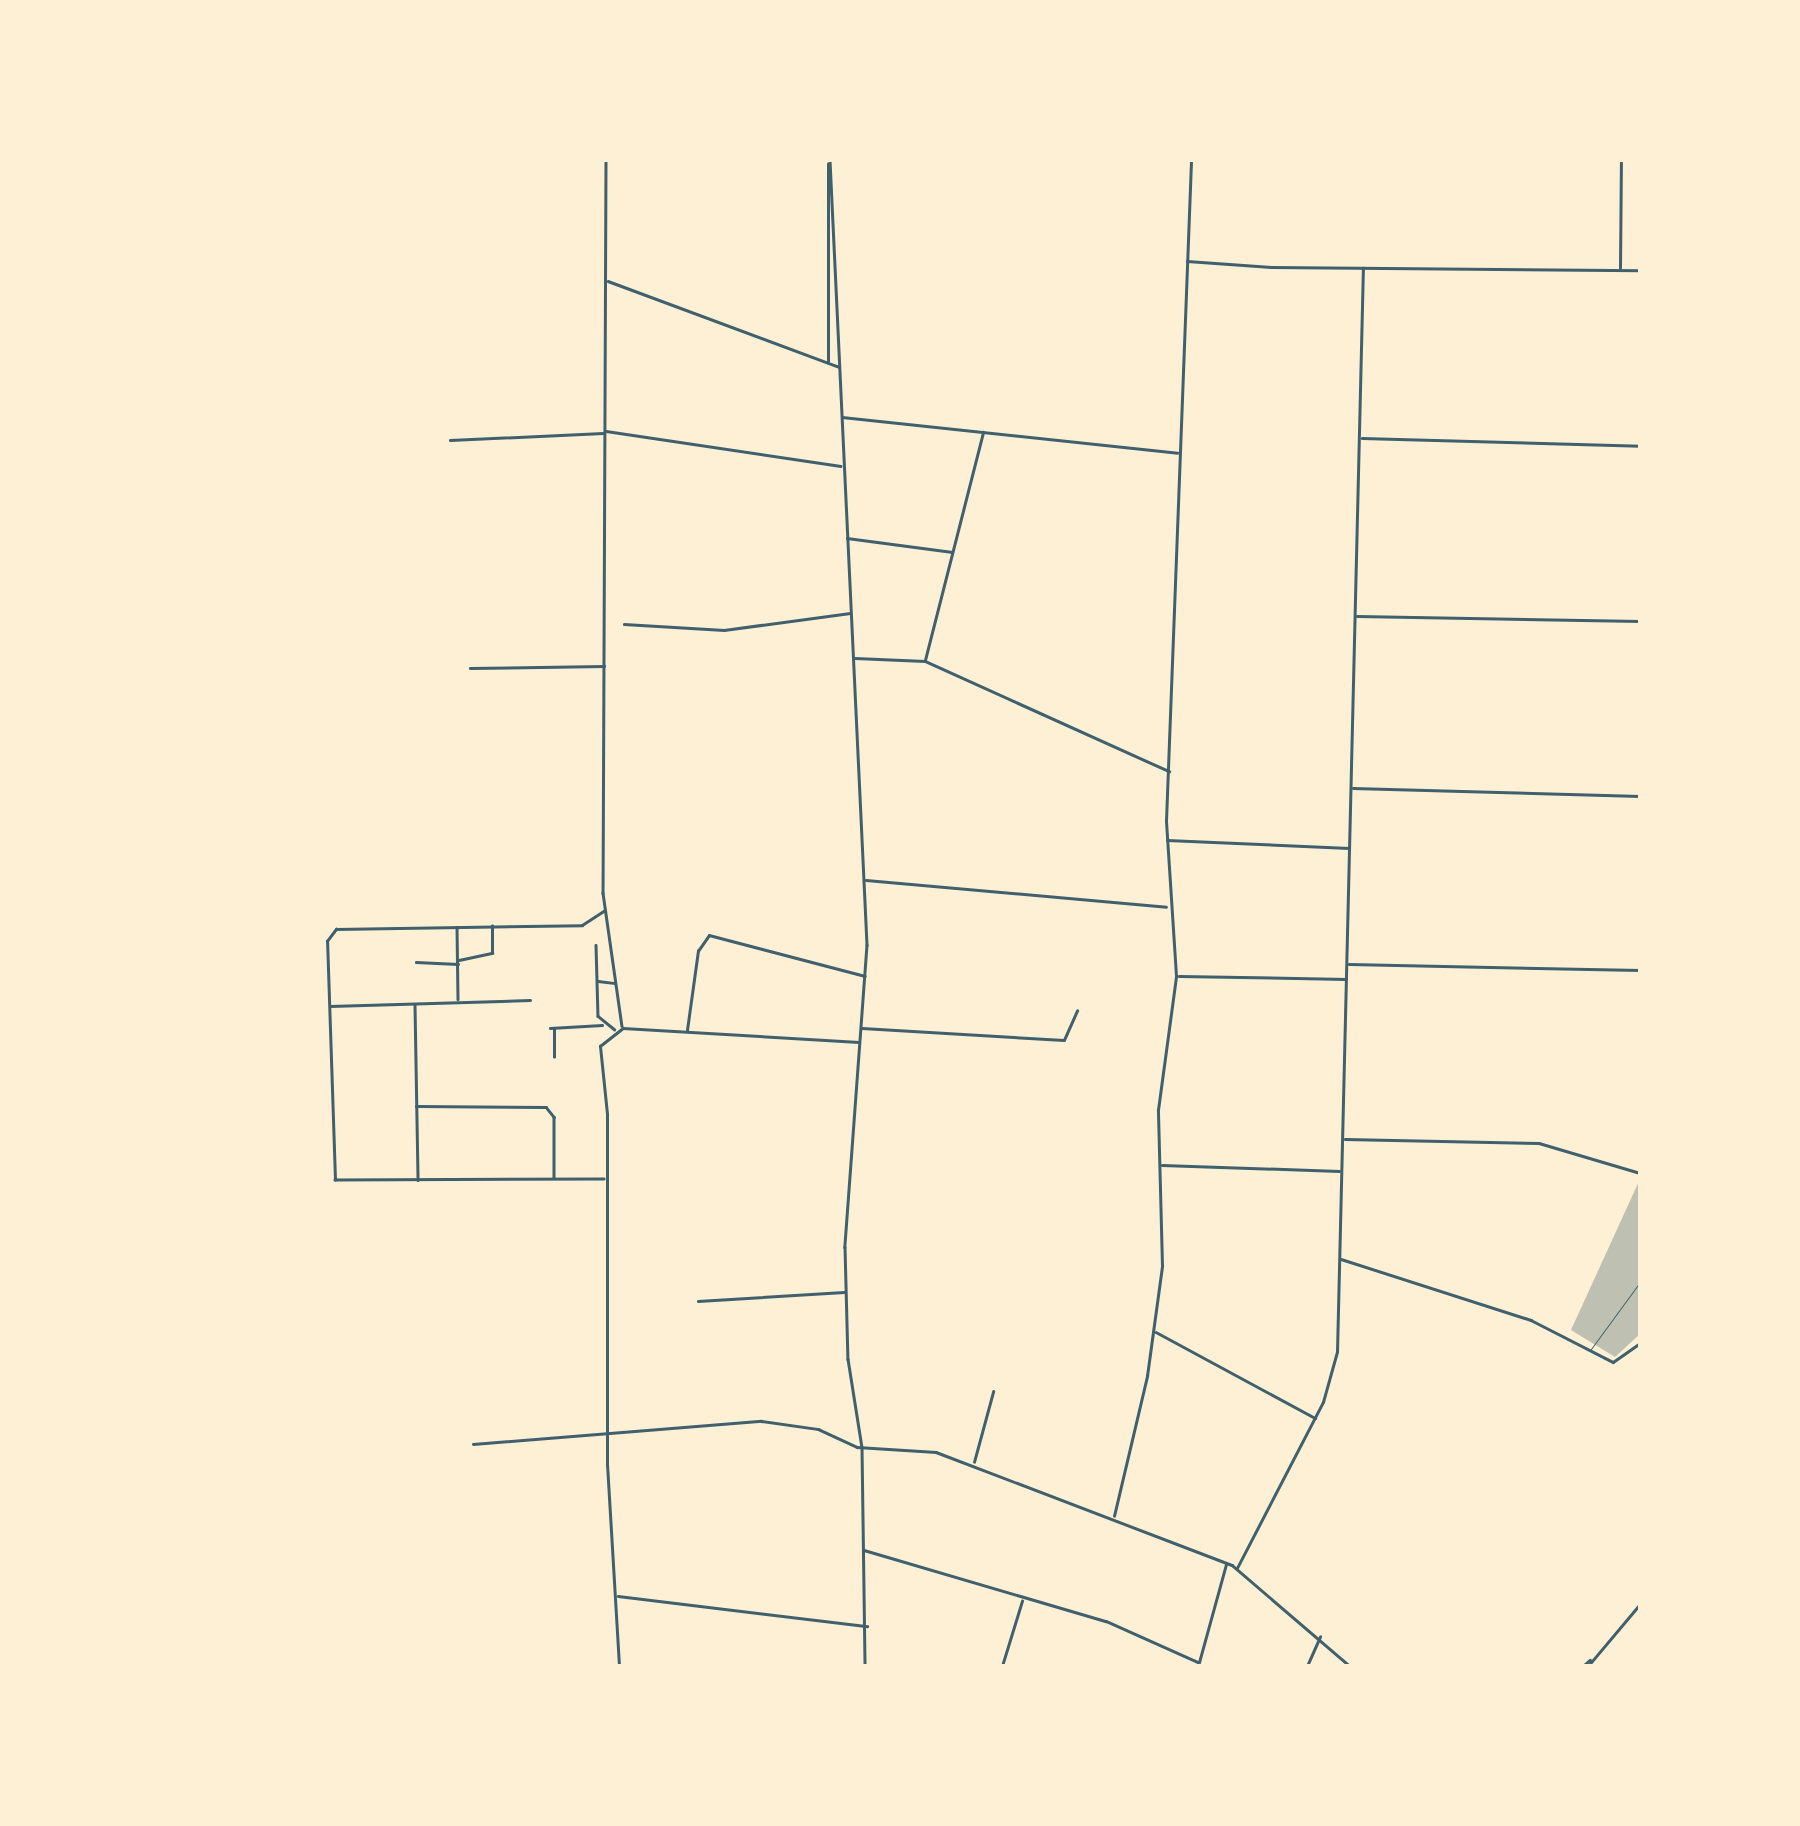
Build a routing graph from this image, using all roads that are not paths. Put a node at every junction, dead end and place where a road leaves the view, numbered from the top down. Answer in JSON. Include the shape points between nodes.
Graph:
{"nodes":[{"id":1,"x":606,"y":160,"type":"edge"},
{"id":2,"x":829,"y":160,"type":"edge"},
{"id":3,"x":1191,"y":160,"type":"edge"},
{"id":4,"x":1621,"y":160,"type":"edge"},
{"id":5,"x":1187,"y":260,"type":"junction"},
{"id":6,"x":1363,"y":268,"type":"junction"},
{"id":7,"x":1620,"y":270,"type":"junction"},
{"id":8,"x":1640,"y":270,"type":"edge"},
{"id":9,"x":607,"y":281,"type":"junction"},
{"id":10,"x":827,"y":362,"type":"junction"},
{"id":11,"x":839,"y":367,"type":"junction"},
{"id":12,"x":842,"y":418,"type":"junction"},
{"id":13,"x":604,"y":432,"type":"junction"},
{"id":14,"x":983,"y":432,"type":"junction"},
{"id":15,"x":1360,"y":436,"type":"junction"},
{"id":16,"x":450,"y":440,"type":"dead end"},
{"id":17,"x":1640,"y":446,"type":"edge"},
{"id":18,"x":1178,"y":454,"type":"junction"},
{"id":19,"x":843,"y":467,"type":"junction"},
{"id":20,"x":846,"y":538,"type":"junction"},
{"id":21,"x":952,"y":552,"type":"junction"},
{"id":22,"x":850,"y":613,"type":"junction"},
{"id":23,"x":1356,"y":616,"type":"junction"},
{"id":24,"x":741,"y":618,"type":"dead end"},
{"id":25,"x":1640,"y":620,"type":"edge"},
{"id":26,"x":624,"y":624,"type":"dead end"},
{"id":27,"x":740,"y":628,"type":"junction"},
{"id":28,"x":854,"y":658,"type":"junction"},
{"id":29,"x":924,"y":661,"type":"junction"},
{"id":30,"x":606,"y":666,"type":"junction"},
{"id":31,"x":470,"y":668,"type":"dead end"},
{"id":32,"x":1170,"y":771,"type":"junction"},
{"id":33,"x":1352,"y":788,"type":"junction"},
{"id":34,"x":1640,"y":796,"type":"edge"},
{"id":35,"x":1166,"y":840,"type":"junction"},
{"id":36,"x":1350,"y":848,"type":"junction"},
{"id":37,"x":864,"y":880,"type":"junction"},
{"id":38,"x":606,"y":908,"type":"junction"},
{"id":39,"x":1169,"y":908,"type":"junction"},
{"id":40,"x":492,"y":924,"type":"junction"},
{"id":41,"x":457,"y":926,"type":"junction"},
{"id":42,"x":596,"y":945,"type":"dead end"},
{"id":43,"x":416,"y":962,"type":"dead end"},
{"id":44,"x":458,"y":962,"type":"junction"},
{"id":45,"x":1348,"y":964,"type":"junction"},
{"id":46,"x":1640,"y":970,"type":"edge"},
{"id":47,"x":1176,"y":976,"type":"junction"},
{"id":48,"x":866,"y":977,"type":"junction"},
{"id":49,"x":1347,"y":979,"type":"junction"},
{"id":50,"x":596,"y":981,"type":"junction"},
{"id":51,"x":616,"y":983,"type":"junction"},
{"id":52,"x":530,"y":1000,"type":"dead end"},
{"id":53,"x":458,"y":1002,"type":"junction"},
{"id":54,"x":414,"y":1003,"type":"junction"},
{"id":55,"x":329,"y":1006,"type":"junction"},
{"id":56,"x":1077,"y":1010,"type":"dead end"},
{"id":57,"x":602,"y":1025,"type":"junction"},
{"id":58,"x":623,"y":1028,"type":"junction"},
{"id":59,"x":862,"y":1028,"type":"junction"},
{"id":60,"x":615,"y":1030,"type":"junction"},
{"id":61,"x":687,"y":1032,"type":"junction"},
{"id":62,"x":861,"y":1042,"type":"junction"},
{"id":63,"x":554,"y":1057,"type":"dead end"},
{"id":64,"x":416,"y":1106,"type":"junction"},
{"id":65,"x":1344,"y":1139,"type":"junction"},
{"id":66,"x":1161,"y":1165,"type":"junction"},
{"id":67,"x":1340,"y":1171,"type":"junction"},
{"id":68,"x":1640,"y":1173,"type":"edge"},
{"id":69,"x":607,"y":1179,"type":"junction"},
{"id":70,"x":418,"y":1180,"type":"junction"},
{"id":71,"x":554,"y":1180,"type":"junction"},
{"id":72,"x":1340,"y":1258,"type":"junction"},
{"id":73,"x":1640,"y":1282,"type":"edge"},
{"id":74,"x":846,"y":1292,"type":"junction"},
{"id":75,"x":698,"y":1300,"type":"dead end"},
{"id":76,"x":1154,"y":1331,"type":"junction"},
{"id":77,"x":1640,"y":1343,"type":"edge"},
{"id":78,"x":1591,"y":1349,"type":"junction"},
{"id":79,"x":993,"y":1392,"type":"dead end"},
{"id":80,"x":1315,"y":1418,"type":"junction"},
{"id":81,"x":607,"y":1434,"type":"junction"},
{"id":82,"x":474,"y":1444,"type":"dead end"},
{"id":83,"x":862,"y":1447,"type":"junction"},
{"id":84,"x":973,"y":1464,"type":"junction"},
{"id":85,"x":1114,"y":1516,"type":"junction"},
{"id":86,"x":864,"y":1550,"type":"junction"},
{"id":87,"x":1226,"y":1562,"type":"junction"},
{"id":88,"x":1237,"y":1568,"type":"junction"},
{"id":89,"x":616,"y":1596,"type":"junction"},
{"id":90,"x":1022,"y":1599,"type":"junction"},
{"id":91,"x":1640,"y":1604,"type":"edge"},
{"id":92,"x":866,"y":1626,"type":"junction"},
{"id":93,"x":1320,"y":1637,"type":"junction"},
{"id":94,"x":1198,"y":1664,"type":"edge"},
{"id":95,"x":619,"y":1666,"type":"edge"},
{"id":96,"x":865,"y":1666,"type":"edge"},
{"id":97,"x":1002,"y":1666,"type":"edge"},
{"id":98,"x":1307,"y":1666,"type":"edge"},
{"id":99,"x":1350,"y":1666,"type":"edge"},
{"id":100,"x":1586,"y":1666,"type":"edge"}],
"edges":[{"from":1,"to":9,"type":"street"},
{"from":2,"to":10,"type":"street"},
{"from":2,"to":11,"type":"street"},
{"from":3,"to":5,"type":"street"},
{"from":4,"to":7,"type":"street"},
{"from":5,"to":6,"type":"street"},
{"from":5,"to":18,"type":"street"},
{"from":6,"to":7,"type":"street"},
{"from":6,"to":15,"type":"street"},
{"from":7,"to":8,"type":"street"},
{"from":9,"to":10,"type":"street"},
{"from":9,"to":13,"type":"street"},
{"from":10,"to":11,"type":"street"},
{"from":11,"to":12,"type":"street"},
{"from":12,"to":14,"type":"street"},
{"from":12,"to":19,"type":"street"},
{"from":13,"to":16,"type":"street"},
{"from":13,"to":19,"type":"street"},
{"from":13,"to":30,"type":"street"},
{"from":14,"to":18,"type":"street"},
{"from":14,"to":21,"type":"street"},
{"from":15,"to":17,"type":"street","via":[[1374,442]]},
{"from":15,"to":23,"type":"street"},
{"from":18,"to":32,"type":"street"},
{"from":19,"to":20,"type":"street"},
{"from":20,"to":21,"type":"street"},
{"from":20,"to":22,"type":"street"},
{"from":21,"to":29,"type":"street"},
{"from":22,"to":27,"type":"street"},
{"from":22,"to":28,"type":"street"},
{"from":23,"to":25,"type":"street"},
{"from":23,"to":33,"type":"street"},
{"from":24,"to":27,"type":"street"},
{"from":26,"to":27,"type":"street"},
{"from":28,"to":29,"type":"street"},
{"from":28,"to":37,"type":"street"},
{"from":29,"to":32,"type":"street"},
{"from":30,"to":31,"type":"street"},
{"from":30,"to":38,"type":"street"},
{"from":32,"to":35,"type":"street"},
{"from":33,"to":34,"type":"street"},
{"from":33,"to":36,"type":"street"},
{"from":35,"to":36,"type":"street"},
{"from":35,"to":39,"type":"street"},
{"from":36,"to":45,"type":"street"},
{"from":37,"to":39,"type":"street"},
{"from":37,"to":48,"type":"street"},
{"from":38,"to":40,"type":"street","via":[[582,925]]},
{"from":38,"to":51,"type":"street"},
{"from":39,"to":47,"type":"street"},
{"from":40,"to":41,"type":"street"},
{"from":40,"to":44,"type":"street","via":[[492,953]]},
{"from":41,"to":44,"type":"street"},
{"from":41,"to":55,"type":"street","via":[[332,930]]},
{"from":42,"to":50,"type":"street"},
{"from":43,"to":44,"type":"street"},
{"from":44,"to":53,"type":"street"},
{"from":45,"to":46,"type":"street"},
{"from":45,"to":49,"type":"street"},
{"from":47,"to":49,"type":"street"},
{"from":47,"to":66,"type":"street","via":[[1158,1110]]},
{"from":48,"to":59,"type":"street"},
{"from":48,"to":61,"type":"street","via":[[710,935],[698,951]]},
{"from":49,"to":65,"type":"street"},
{"from":50,"to":51,"type":"street"},
{"from":50,"to":57,"type":"street"},
{"from":51,"to":58,"type":"street"},
{"from":52,"to":53,"type":"street"},
{"from":53,"to":54,"type":"street"},
{"from":54,"to":55,"type":"street"},
{"from":54,"to":64,"type":"street"},
{"from":55,"to":70,"type":"street","via":[[333,1178]]},
{"from":56,"to":59,"type":"street","via":[[1064,1040]]},
{"from":57,"to":60,"type":"street"},
{"from":57,"to":63,"type":"street","via":[[552,1028]]},
{"from":58,"to":60,"type":"street"},
{"from":58,"to":61,"type":"street"},
{"from":59,"to":62,"type":"street"},
{"from":60,"to":69,"type":"street","via":[[600,1046]]},
{"from":61,"to":62,"type":"street"},
{"from":62,"to":74,"type":"street","via":[[847,1178]]},
{"from":64,"to":70,"type":"street"},
{"from":64,"to":71,"type":"street","via":[[546,1107],[554,1117]]},
{"from":65,"to":67,"type":"street"},
{"from":65,"to":68,"type":"street","via":[[1540,1143]]},
{"from":66,"to":67,"type":"street"},
{"from":66,"to":76,"type":"street","via":[[1163,1240]]},
{"from":67,"to":72,"type":"street"},
{"from":69,"to":71,"type":"street"},
{"from":69,"to":81,"type":"street"},
{"from":70,"to":71,"type":"street"},
{"from":72,"to":78,"type":"street","via":[[1531,1320]]},
{"from":72,"to":80,"type":"street","via":[[1337,1352]]},
{"from":73,"to":78,"type":"lane"},
{"from":74,"to":75,"type":"street"},
{"from":74,"to":83,"type":"street"},
{"from":76,"to":80,"type":"street"},
{"from":76,"to":85,"type":"street"},
{"from":77,"to":78,"type":"street","via":[[1618,1362]]},
{"from":79,"to":84,"type":"street"},
{"from":80,"to":88,"type":"street"},
{"from":81,"to":82,"type":"street"},
{"from":81,"to":83,"type":"street","via":[[761,1420],[818,1429]]},
{"from":81,"to":89,"type":"street"},
{"from":83,"to":84,"type":"street","via":[[913,1448]]},
{"from":83,"to":86,"type":"street"},
{"from":84,"to":85,"type":"street"},
{"from":85,"to":87,"type":"street"},
{"from":86,"to":90,"type":"street"},
{"from":86,"to":92,"type":"street"},
{"from":87,"to":88,"type":"street"},
{"from":87,"to":94,"type":"street"},
{"from":88,"to":93,"type":"street"},
{"from":89,"to":92,"type":"street"},
{"from":89,"to":95,"type":"street"},
{"from":90,"to":94,"type":"street","via":[[1106,1622]]},
{"from":90,"to":97,"type":"street"},
{"from":91,"to":100,"type":"street"},
{"from":92,"to":96,"type":"street"},
{"from":93,"to":98,"type":"street"},
{"from":93,"to":99,"type":"street"}]}
